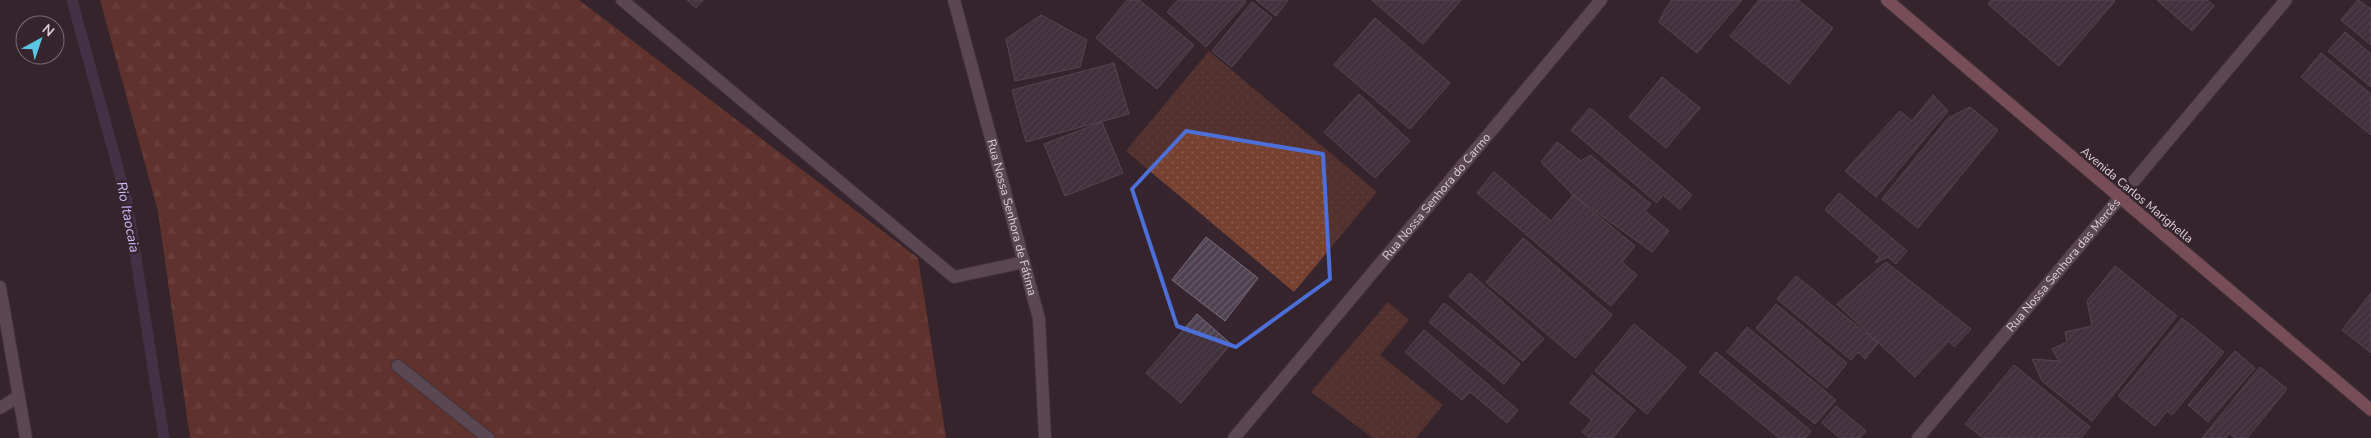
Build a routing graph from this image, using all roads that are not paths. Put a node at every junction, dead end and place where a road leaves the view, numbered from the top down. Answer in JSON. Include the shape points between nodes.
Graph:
{"nodes":[{"id":1,"x":622,"y":0,"type":"edge"},
{"id":2,"x":954,"y":0,"type":"edge"},
{"id":3,"x":1601,"y":0,"type":"edge"},
{"id":4,"x":1887,"y":0,"type":"edge"},
{"id":5,"x":2286,"y":0,"type":"edge"},
{"id":6,"x":2119,"y":198,"type":"junction"},
{"id":7,"x":1024,"y":262,"type":"junction"},
{"id":8,"x":0,"y":287,"type":"edge"},
{"id":9,"x":398,"y":366,"type":"dead end"},
{"id":10,"x":19,"y":396,"type":"junction"},
{"id":11,"x":0,"y":408,"type":"edge"},
{"id":12,"x":2371,"y":410,"type":"edge"},
{"id":13,"x":26,"y":438,"type":"edge"},
{"id":14,"x":488,"y":438,"type":"edge"},
{"id":15,"x":1045,"y":438,"type":"edge"},
{"id":16,"x":1234,"y":438,"type":"edge"},
{"id":17,"x":1918,"y":438,"type":"edge"}],
"edges":[{"from":1,"to":7,"type":"street","via":[[954,277]]},
{"from":2,"to":7,"type":"street","name":"Rua Nossa Senhora de Fátima"},
{"from":3,"to":16,"type":"street","name":"Rua Nossa Senhora do Carmo"},
{"from":4,"to":6,"type":"main road","name":"Avenida Carlos Marighella"},
{"from":5,"to":6,"type":"street","name":"Rua Nossa Senhora das Mercês"},
{"from":6,"to":12,"type":"main road","name":"Avenida Carlos Marighella"},
{"from":6,"to":17,"type":"street","name":"Rua Nossa Senhora das Mercês"},
{"from":7,"to":15,"type":"street","name":"Rua Nossa Senhora de Fátima","via":[[1039,319]]},
{"from":8,"to":10,"type":"street"},
{"from":9,"to":14,"type":"street"},
{"from":10,"to":11,"type":"street"},
{"from":10,"to":13,"type":"street"}]}
